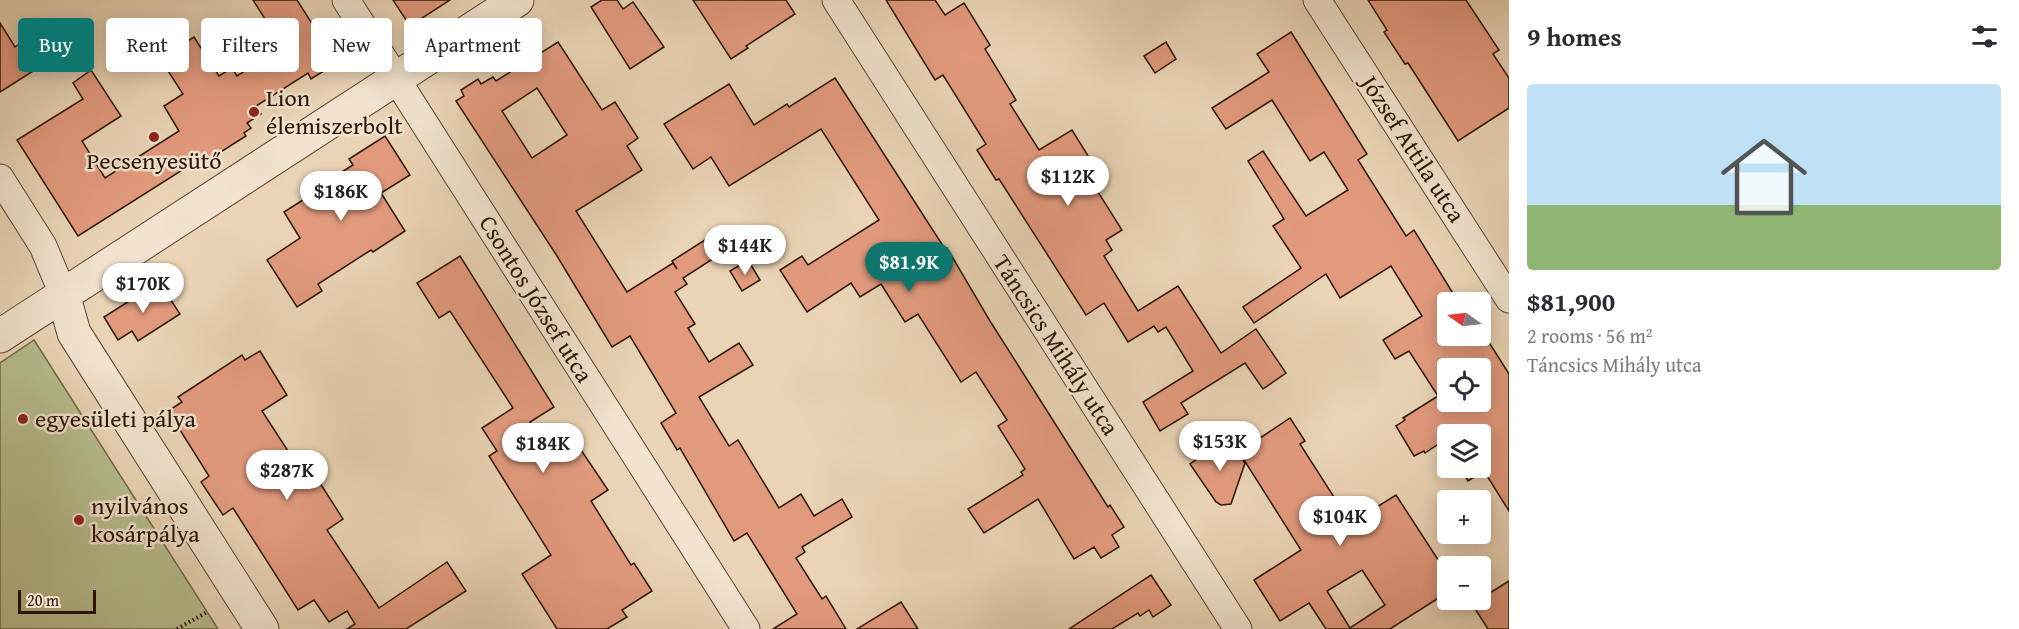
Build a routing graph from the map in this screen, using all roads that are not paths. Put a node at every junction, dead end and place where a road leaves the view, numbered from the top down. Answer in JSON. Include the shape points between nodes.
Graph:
{"nodes":[{"id":1,"x":345,"y":0,"type":"edge"},
{"id":2,"x":517,"y":0,"type":"edge"},
{"id":3,"x":836,"y":0,"type":"edge"},
{"id":4,"x":1317,"y":0,"type":"edge"},
{"id":5,"x":395,"y":78,"type":"junction"},
{"id":6,"x":0,"y":178,"type":"edge"},
{"id":7,"x":63,"y":294,"type":"junction"},
{"id":8,"x":1509,"y":299,"type":"edge"},
{"id":9,"x":0,"y":336,"type":"edge"},
{"id":10,"x":262,"y":629,"type":"edge"},
{"id":11,"x":746,"y":629,"type":"edge"},
{"id":12,"x":1238,"y":629,"type":"edge"}],
"edges":[{"from":1,"to":5,"type":"street","name":"Csontos József utca"},
{"from":2,"to":5,"type":"street"},
{"from":3,"to":12,"type":"street","name":"Táncsics Mihály utca"},
{"from":4,"to":8,"type":"street","name":"József Attila utca"},
{"from":5,"to":7,"type":"street"},
{"from":5,"to":11,"type":"street","name":"Csontos József utca"},
{"from":6,"to":7,"type":"street","via":[[43,246]]},
{"from":7,"to":9,"type":"street"},
{"from":7,"to":10,"type":"street","via":[[74,333]]}]}
